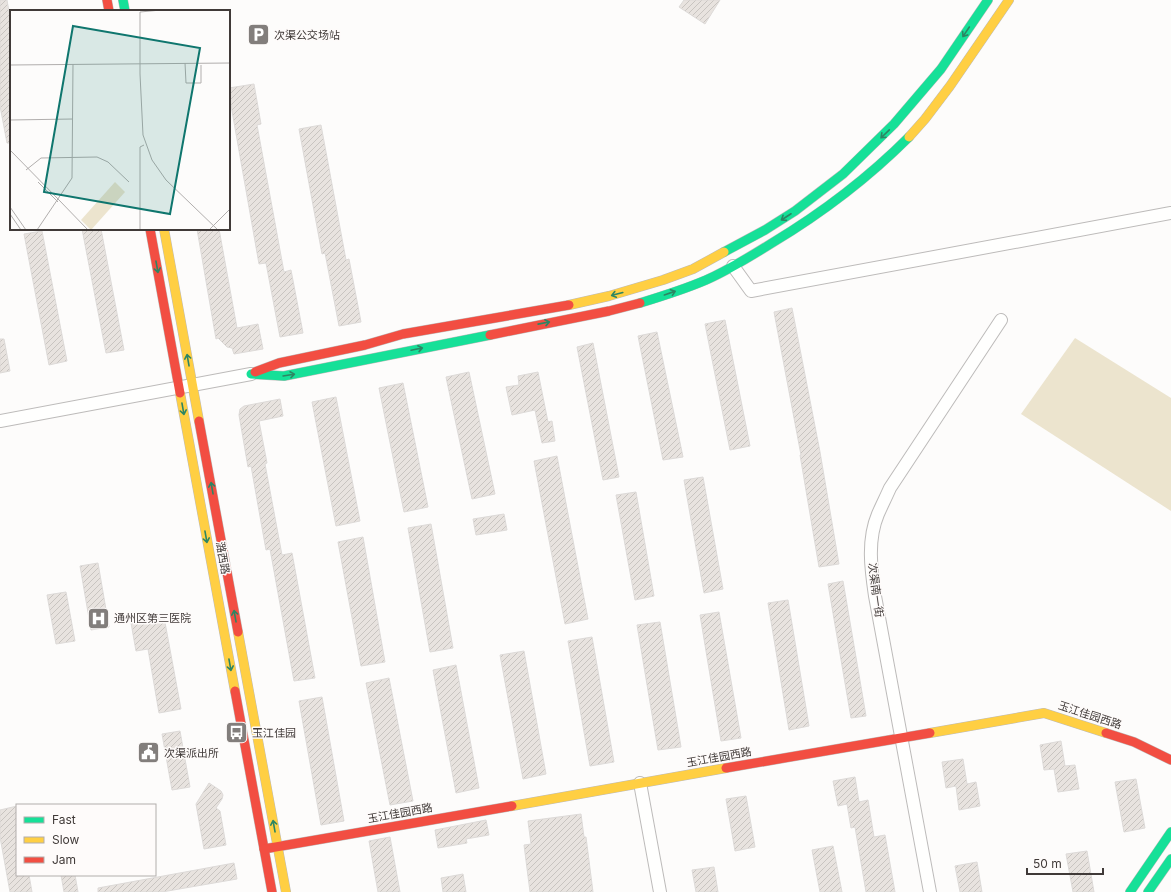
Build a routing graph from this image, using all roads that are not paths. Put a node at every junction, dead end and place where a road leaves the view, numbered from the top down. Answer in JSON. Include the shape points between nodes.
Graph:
{"nodes":[{"id":1,"x":107,"y":0,"type":"edge"},
{"id":2,"x":123,"y":0,"type":"edge"},
{"id":3,"x":988,"y":0,"type":"edge"},
{"id":4,"x":1009,"y":0,"type":"edge"},
{"id":5,"x":109,"y":10,"type":"edge"},
{"id":6,"x":125,"y":10,"type":"edge"},
{"id":7,"x":1171,"y":213,"type":"edge"},
{"id":8,"x":150,"y":230,"type":"edge"},
{"id":9,"x":164,"y":230,"type":"edge"},
{"id":10,"x":733,"y":266,"type":"junction"},
{"id":11,"x":1001,"y":320,"type":"dead end"},
{"id":12,"x":251,"y":374,"type":"junction"},
{"id":13,"x":193,"y":385,"type":"junction"},
{"id":14,"x":179,"y":388,"type":"junction"},
{"id":15,"x":0,"y":421,"type":"edge"},
{"id":16,"x":902,"y":737,"type":"junction"},
{"id":17,"x":1171,"y":760,"type":"edge"},
{"id":18,"x":640,"y":783,"type":"junction"},
{"id":19,"x":1171,"y":832,"type":"edge"},
{"id":20,"x":278,"y":847,"type":"junction"},
{"id":21,"x":264,"y":849,"type":"junction"},
{"id":22,"x":1171,"y":859,"type":"edge"},
{"id":23,"x":272,"y":892,"type":"edge"},
{"id":24,"x":286,"y":892,"type":"edge"},
{"id":25,"x":660,"y":892,"type":"edge"},
{"id":26,"x":930,"y":892,"type":"edge"},
{"id":27,"x":1130,"y":892,"type":"edge"},
{"id":28,"x":1148,"y":892,"type":"edge"}],
"edges":[{"from":1,"to":5,"type":"main road"},
{"from":2,"to":6,"type":"main road"},
{"from":3,"to":12,"type":"main road","one_way":true,"via":[[942,69],[894,124],[843,174],[795,211],[693,269],[579,303],[403,334],[365,345],[279,363]]},
{"from":4,"to":10,"type":"main road","via":[[941,98],[910,135],[865,178],[833,202],[790,233]]},
{"from":7,"to":10,"type":"street","via":[[751,291]]},
{"from":8,"to":14,"type":"main road","name":"潞西路","one_way":true},
{"from":13,"to":9,"type":"main road","name":"潞西路","one_way":true},
{"from":12,"to":10,"type":"main road","one_way":true,"via":[[284,376],[609,311],[699,283]]},
{"from":11,"to":16,"type":"street","name":"次渠南一街","via":[[890,488],[878,515],[872,540],[871,570],[874,590]]},
{"from":12,"to":13,"type":"street"},
{"from":13,"to":14,"type":"street"},
{"from":20,"to":13,"type":"main road","name":"潞西路","one_way":true},
{"from":14,"to":15,"type":"street"},
{"from":14,"to":21,"type":"main road","name":"潞西路","one_way":true},
{"from":16,"to":17,"type":"main road","name":"玉江佳园西路","via":[[1044,713],[1134,742]]},
{"from":16,"to":18,"type":"main road","name":"玉江佳园西路"},
{"from":16,"to":26,"type":"street","name":"次渠南一街"},
{"from":18,"to":20,"type":"main road","name":"玉江佳园西路"},
{"from":18,"to":25,"type":"street"},
{"from":19,"to":27,"type":"main road"},
{"from":20,"to":21,"type":"main road","name":"玉江佳园西路"},
{"from":20,"to":24,"type":"main road","name":"潞西路"},
{"from":21,"to":23,"type":"main road","name":"潞西路"},
{"from":22,"to":28,"type":"main road"}]}
